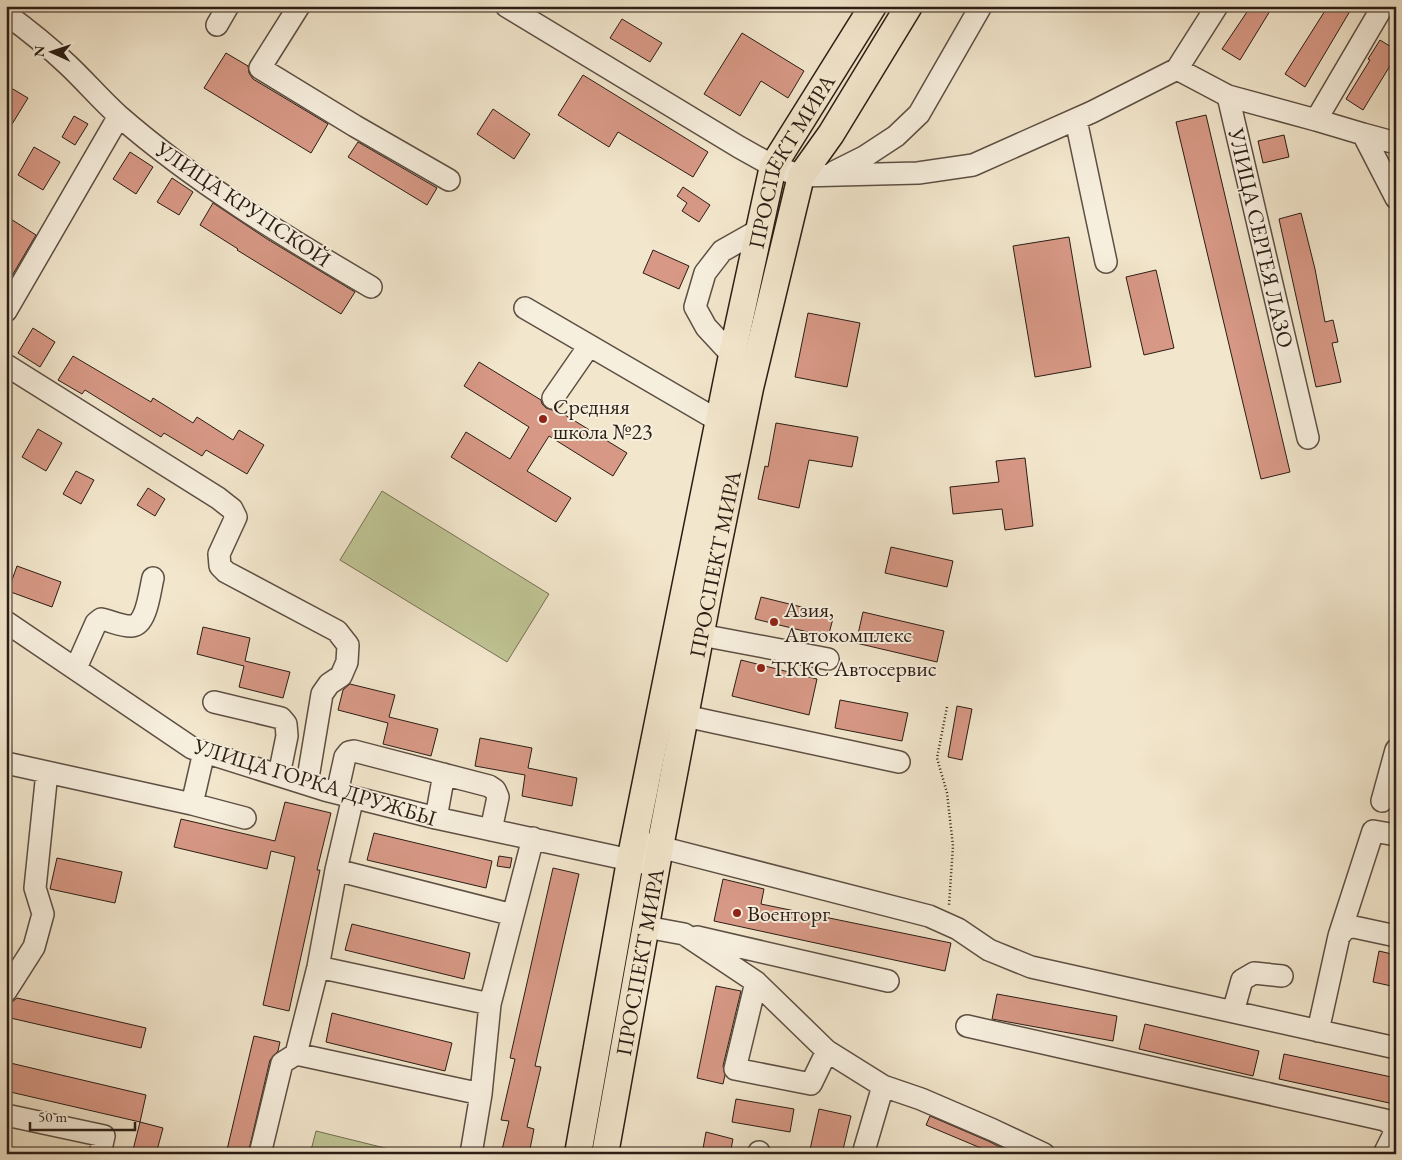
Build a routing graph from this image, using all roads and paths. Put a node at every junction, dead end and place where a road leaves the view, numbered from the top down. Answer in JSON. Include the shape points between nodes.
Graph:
{"nodes":[{"id":1,"x":228,"y":6,"type":"edge"},
{"id":2,"x":299,"y":6,"type":"edge"},
{"id":3,"x":506,"y":6,"type":"edge"},
{"id":4,"x":873,"y":6,"type":"edge"},
{"id":5,"x":910,"y":6,"type":"edge"},
{"id":6,"x":980,"y":6,"type":"edge"},
{"id":7,"x":1217,"y":6,"type":"edge"},
{"id":8,"x":1383,"y":6,"type":"edge"},
{"id":9,"x":6,"y":14,"type":"edge"},
{"id":10,"x":217,"y":25,"type":"dead end"},
{"id":11,"x":1177,"y":69,"type":"junction"},
{"id":12,"x":1228,"y":96,"type":"junction"},
{"id":13,"x":119,"y":116,"type":"junction"},
{"id":14,"x":1076,"y":120,"type":"junction"},
{"id":15,"x":1316,"y":120,"type":"junction"},
{"id":16,"x":1363,"y":134,"type":"junction"},
{"id":17,"x":1396,"y":142,"type":"edge"},
{"id":18,"x":773,"y":166,"type":"junction"},
{"id":19,"x":801,"y":176,"type":"junction"},
{"id":20,"x":826,"y":176,"type":"junction"},
{"id":21,"x":449,"y":180,"type":"dead end"},
{"id":22,"x":1396,"y":198,"type":"edge"},
{"id":23,"x":761,"y":229,"type":"junction"},
{"id":24,"x":1106,"y":262,"type":"dead end"},
{"id":25,"x":371,"y":287,"type":"dead end"},
{"id":26,"x":525,"y":308,"type":"dead end"},
{"id":27,"x":6,"y":311,"type":"edge"},
{"id":28,"x":589,"y":346,"type":"junction"},
{"id":29,"x":732,"y":355,"type":"junction"},
{"id":30,"x":6,"y":364,"type":"edge"},
{"id":31,"x":554,"y":398,"type":"dead end"},
{"id":32,"x":719,"y":421,"type":"junction"},
{"id":33,"x":1308,"y":438,"type":"dead end"},
{"id":34,"x":153,"y":578,"type":"dead end"},
{"id":35,"x":6,"y":622,"type":"edge"},
{"id":36,"x":701,"y":635,"type":"junction"},
{"id":37,"x":828,"y":659,"type":"dead end"},
{"id":38,"x":76,"y":668,"type":"junction"},
{"id":39,"x":214,"y":702,"type":"dead end"},
{"id":40,"x":947,"y":707,"type":"dead end"},
{"id":41,"x":685,"y":716,"type":"junction"},
{"id":42,"x":1396,"y":750,"type":"edge"},
{"id":43,"x":204,"y":752,"type":"junction"},
{"id":44,"x":899,"y":762,"type":"dead end"},
{"id":45,"x":6,"y":763,"type":"edge"},
{"id":46,"x":48,"y":772,"type":"junction"},
{"id":47,"x":444,"y":774,"type":"junction"},
{"id":48,"x":279,"y":775,"type":"junction"},
{"id":49,"x":307,"y":784,"type":"junction"},
{"id":50,"x":345,"y":795,"type":"junction"},
{"id":51,"x":1389,"y":800,"type":"edge"},
{"id":52,"x":192,"y":804,"type":"junction"},
{"id":53,"x":245,"y":818,"type":"dead end"},
{"id":54,"x":436,"y":818,"type":"junction"},
{"id":55,"x":491,"y":830,"type":"junction"},
{"id":56,"x":1373,"y":831,"type":"junction"},
{"id":57,"x":1396,"y":835,"type":"edge"},
{"id":58,"x":534,"y":838,"type":"junction"},
{"id":59,"x":632,"y":850,"type":"junction"},
{"id":60,"x":658,"y":856,"type":"junction"},
{"id":61,"x":336,"y":870,"type":"junction"},
{"id":62,"x":512,"y":915,"type":"junction"},
{"id":63,"x":948,"y":924,"type":"junction"},
{"id":64,"x":646,"y":927,"type":"junction"},
{"id":65,"x":684,"y":934,"type":"junction"},
{"id":66,"x":1339,"y":936,"type":"junction"},
{"id":67,"x":1396,"y":936,"type":"edge"},
{"id":68,"x":318,"y":967,"type":"junction"},
{"id":69,"x":1282,"y":976,"type":"dead end"},
{"id":70,"x":888,"y":981,"type":"dead end"},
{"id":71,"x":756,"y":982,"type":"junction"},
{"id":72,"x":6,"y":992,"type":"edge"},
{"id":73,"x":490,"y":1004,"type":"junction"},
{"id":74,"x":1233,"y":1012,"type":"junction"},
{"id":75,"x":967,"y":1026,"type":"dead end"},
{"id":76,"x":1318,"y":1031,"type":"junction"},
{"id":77,"x":1396,"y":1048,"type":"edge"},
{"id":78,"x":827,"y":1051,"type":"junction"},
{"id":79,"x":296,"y":1054,"type":"junction"},
{"id":80,"x":883,"y":1086,"type":"junction"},
{"id":81,"x":481,"y":1094,"type":"junction"},
{"id":82,"x":6,"y":1115,"type":"edge"},
{"id":83,"x":1396,"y":1129,"type":"edge"},
{"id":84,"x":100,"y":1154,"type":"edge"},
{"id":85,"x":260,"y":1154,"type":"edge"},
{"id":86,"x":471,"y":1154,"type":"edge"},
{"id":87,"x":578,"y":1154,"type":"edge"},
{"id":88,"x":605,"y":1154,"type":"edge"},
{"id":89,"x":862,"y":1154,"type":"edge"},
{"id":90,"x":1044,"y":1154,"type":"edge"},
{"id":91,"x":1384,"y":1154,"type":"edge"}],
"edges":[{"from":1,"to":10,"type":"street"},
{"from":2,"to":21,"type":"street","via":[[260,68]]},
{"from":3,"to":18,"type":"street"},
{"from":4,"to":18,"type":"main road","name":"ПРОСПЕКТ МИРА"},
{"from":5,"to":19,"type":"main road","name":"ПРОСПЕКТ МИРА","via":[[831,134]]},
{"from":6,"to":20,"type":"street","via":[[919,114],[896,136],[864,158]]},
{"from":7,"to":11,"type":"street"},
{"from":8,"to":15,"type":"street"},
{"from":9,"to":13,"type":"street","name":"УЛИЦА КРУПСКОЙ","via":[[68,65]]},
{"from":11,"to":12,"type":"street"},
{"from":11,"to":14,"type":"street"},
{"from":12,"to":15,"type":"street"},
{"from":12,"to":33,"type":"street","name":"УЛИЦА СЕРГЕЯ ЛАЗО"},
{"from":13,"to":25,"type":"street","name":"УЛИЦА КРУПСКОЙ","via":[[198,178],[286,237]]},
{"from":13,"to":27,"type":"street"},
{"from":14,"to":20,"type":"street","via":[[974,165],[918,173]]},
{"from":14,"to":24,"type":"street"},
{"from":15,"to":16,"type":"street"},
{"from":16,"to":17,"type":"street"},
{"from":16,"to":22,"type":"street"},
{"from":18,"to":19,"type":"street"},
{"from":18,"to":23,"type":"main road","name":"ПРОСПЕКТ МИРА"},
{"from":19,"to":20,"type":"street"},
{"from":19,"to":36,"type":"main road","name":"ПРОСПЕКТ МИРА","via":[[750,388]]},
{"from":23,"to":29,"type":"main road","name":"ПРОСПЕКТ МИРА"},
{"from":23,"to":29,"type":"street","via":[[722,251],[705,273],[695,307],[706,327]]},
{"from":26,"to":28,"type":"street"},
{"from":28,"to":31,"type":"street"},
{"from":28,"to":32,"type":"street"},
{"from":29,"to":32,"type":"main road","name":"ПРОСПЕКТ МИРА"},
{"from":30,"to":49,"type":"street","via":[[232,509],[236,517],[220,554],[220,566],[337,631],[348,645],[347,662],[341,676],[322,694]]},
{"from":32,"to":59,"type":"main road","name":"ПРОСПЕКТ МИРА"},
{"from":34,"to":38,"type":"street","via":[[144,618],[132,626],[102,619],[96,623]]},
{"from":35,"to":38,"type":"street","name":"УЛИЦА ГОРКА ДРУЖБЫ"},
{"from":36,"to":37,"type":"street"},
{"from":36,"to":41,"type":"main road","name":"ПРОСПЕКТ МИРА"},
{"from":38,"to":43,"type":"street","name":"УЛИЦА ГОРКА ДРУЖБЫ","via":[[192,748]]},
{"from":39,"to":48,"type":"street","via":[[281,718],[286,724],[287,736]]},
{"from":40,"to":63,"type":"path","via":[[937,758],[947,793],[953,846]]},
{"from":41,"to":44,"type":"street"},
{"from":41,"to":60,"type":"main road","name":"ПРОСПЕКТ МИРА"},
{"from":42,"to":51,"type":"street"},
{"from":43,"to":48,"type":"street","name":"УЛИЦА ГОРКА ДРУЖБЫ"},
{"from":43,"to":52,"type":"street"},
{"from":45,"to":46,"type":"street"},
{"from":46,"to":52,"type":"street"},
{"from":46,"to":72,"type":"street","via":[[35,888],[43,914],[34,947]]},
{"from":47,"to":50,"type":"street","via":[[349,752],[346,757]]},
{"from":47,"to":54,"type":"street"},
{"from":47,"to":55,"type":"street","via":[[495,790],[498,797]]},
{"from":48,"to":49,"type":"street","name":"УЛИЦА ГОРКА ДРУЖБЫ"},
{"from":49,"to":50,"type":"street","name":"УЛИЦА ГОРКА ДРУЖБЫ"},
{"from":50,"to":54,"type":"street","name":"УЛИЦА ГОРКА ДРУЖБЫ"},
{"from":50,"to":61,"type":"street"},
{"from":51,"to":56,"type":"street","via":[[1377,810]]},
{"from":52,"to":53,"type":"street"},
{"from":54,"to":55,"type":"street","name":"УЛИЦА ГОРКА ДРУЖБЫ"},
{"from":55,"to":58,"type":"street","name":"УЛИЦА ГОРКА ДРУЖБЫ"},
{"from":56,"to":57,"type":"street"},
{"from":56,"to":66,"type":"street"},
{"from":58,"to":59,"type":"street","name":"УЛИЦА ГОРКА ДРУЖБЫ"},
{"from":58,"to":62,"type":"street"},
{"from":59,"to":60,"type":"street","name":"УЛИЦА ГОРКА ДРУЖБЫ"},
{"from":59,"to":87,"type":"main road","name":"ПРОСПЕКТ МИРА"},
{"from":60,"to":63,"type":"street","name":"УЛИЦА ГОРКА ДРУЖБЫ","via":[[929,916]]},
{"from":60,"to":64,"type":"main road","name":"ПРОСПЕКТ МИРА"},
{"from":61,"to":62,"type":"street"},
{"from":61,"to":68,"type":"street"},
{"from":62,"to":73,"type":"street"},
{"from":63,"to":74,"type":"street","name":"УЛИЦА ГОРКА ДРУЖБЫ","via":[[989,950],[1032,967]]},
{"from":64,"to":65,"type":"street"},
{"from":64,"to":88,"type":"main road","name":"ПРОСПЕКТ МИРА"},
{"from":65,"to":70,"type":"street"},
{"from":65,"to":71,"type":"street"},
{"from":66,"to":67,"type":"street","via":[[1346,928],[1354,927]]},
{"from":66,"to":76,"type":"street"},
{"from":68,"to":73,"type":"street"},
{"from":68,"to":79,"type":"street"},
{"from":69,"to":74,"type":"street","via":[[1254,973],[1242,980]]},
{"from":71,"to":78,"type":"street"},
{"from":71,"to":78,"type":"street","via":[[736,1069],[812,1084]]},
{"from":73,"to":81,"type":"street"},
{"from":74,"to":76,"type":"street","name":"УЛИЦА ГОРКА ДРУЖБЫ"},
{"from":75,"to":83,"type":"street","via":[[1385,1120]]},
{"from":76,"to":77,"type":"street","name":"УЛИЦА ГОРКА ДРУЖБЫ"},
{"from":78,"to":80,"type":"street"},
{"from":79,"to":81,"type":"street"},
{"from":79,"to":85,"type":"street","via":[[282,1064]]},
{"from":80,"to":89,"type":"street"},
{"from":80,"to":90,"type":"street","via":[[921,1099]]},
{"from":81,"to":86,"type":"street"},
{"from":82,"to":84,"type":"street","via":[[104,1136]]},
{"from":83,"to":91,"type":"street"}]}
